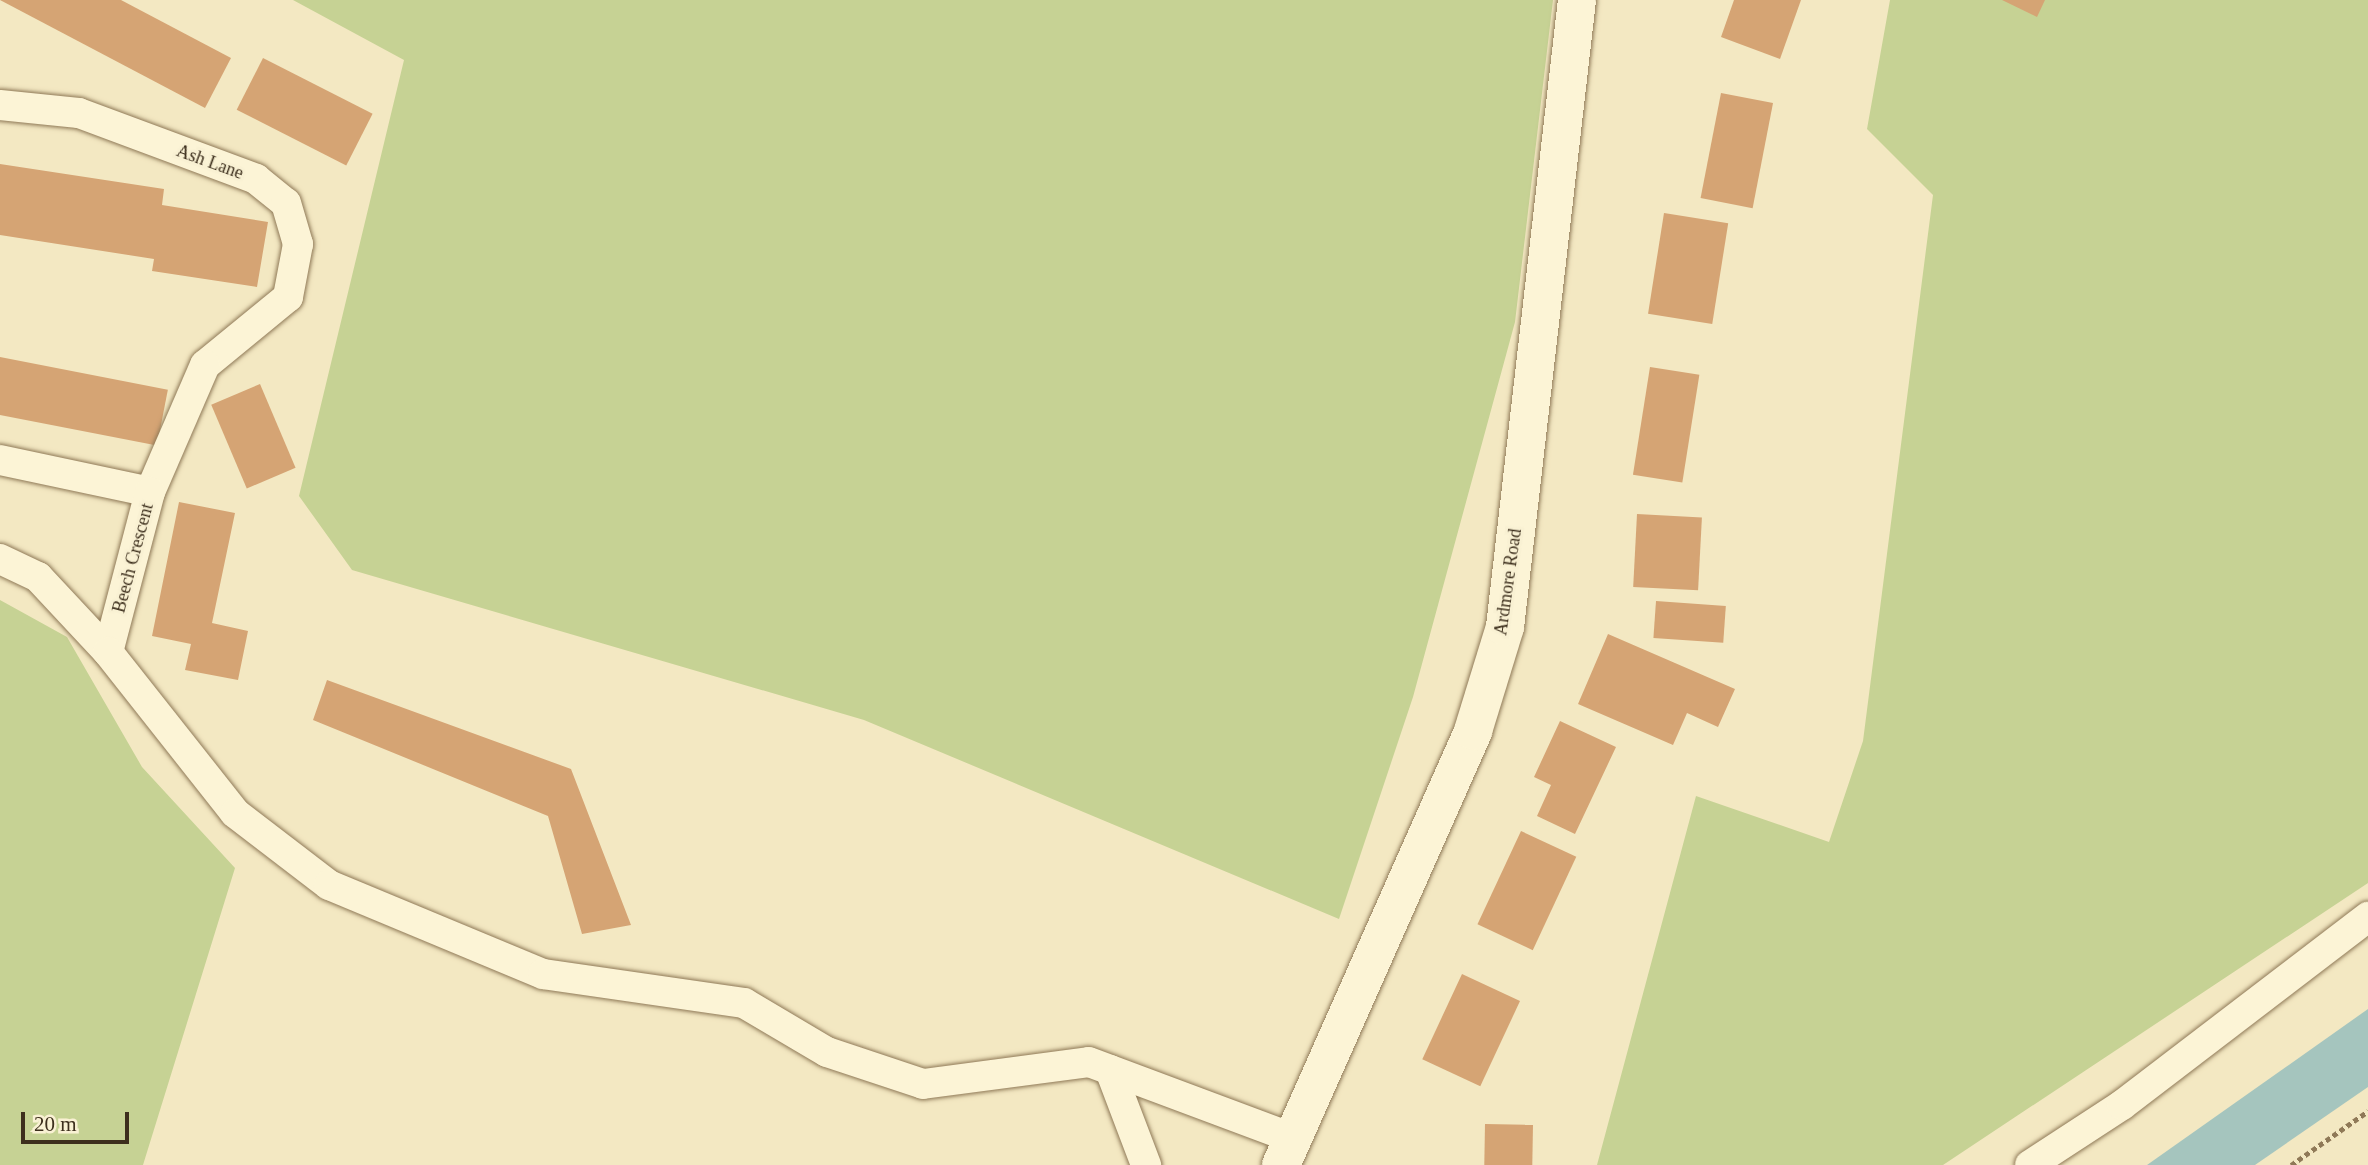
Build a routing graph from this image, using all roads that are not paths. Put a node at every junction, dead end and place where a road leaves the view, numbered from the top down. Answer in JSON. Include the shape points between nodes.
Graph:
{"nodes":[{"id":1,"x":1577,"y":0,"type":"edge"},
{"id":2,"x":0,"y":105,"type":"edge"},
{"id":3,"x":0,"y":460,"type":"edge"},
{"id":4,"x":150,"y":492,"type":"junction"},
{"id":5,"x":0,"y":559,"type":"edge"},
{"id":6,"x":108,"y":652,"type":"junction"},
{"id":7,"x":2368,"y":917,"type":"edge"},
{"id":8,"x":1110,"y":1070,"type":"junction"},
{"id":9,"x":1286,"y":1151,"type":"edge"},
{"id":10,"x":1146,"y":1165,"type":"edge"},
{"id":11,"x":2030,"y":1165,"type":"edge"}],
"edges":[{"from":1,"to":9,"type":"street","name":"Ardmore Road","via":[[1505,627],[1472,731]]},
{"from":2,"to":4,"type":"street","name":"Ash Lane","via":[[79,113],[256,179],[286,203],[298,244],[288,297],[205,365]]},
{"from":3,"to":4,"type":"street","name":"Beech Crescent"},
{"from":4,"to":6,"type":"street","name":"Beech Crescent"},
{"from":5,"to":6,"type":"street","via":[[38,576]]},
{"from":6,"to":8,"type":"street","via":[[235,813],[329,885],[417,922],[543,974],[744,1003],[828,1052],[923,1084],[1089,1062]]},
{"from":7,"to":11,"type":"street","via":[[2122,1105]]},
{"from":8,"to":9,"type":"street"},
{"from":8,"to":10,"type":"street"}]}
